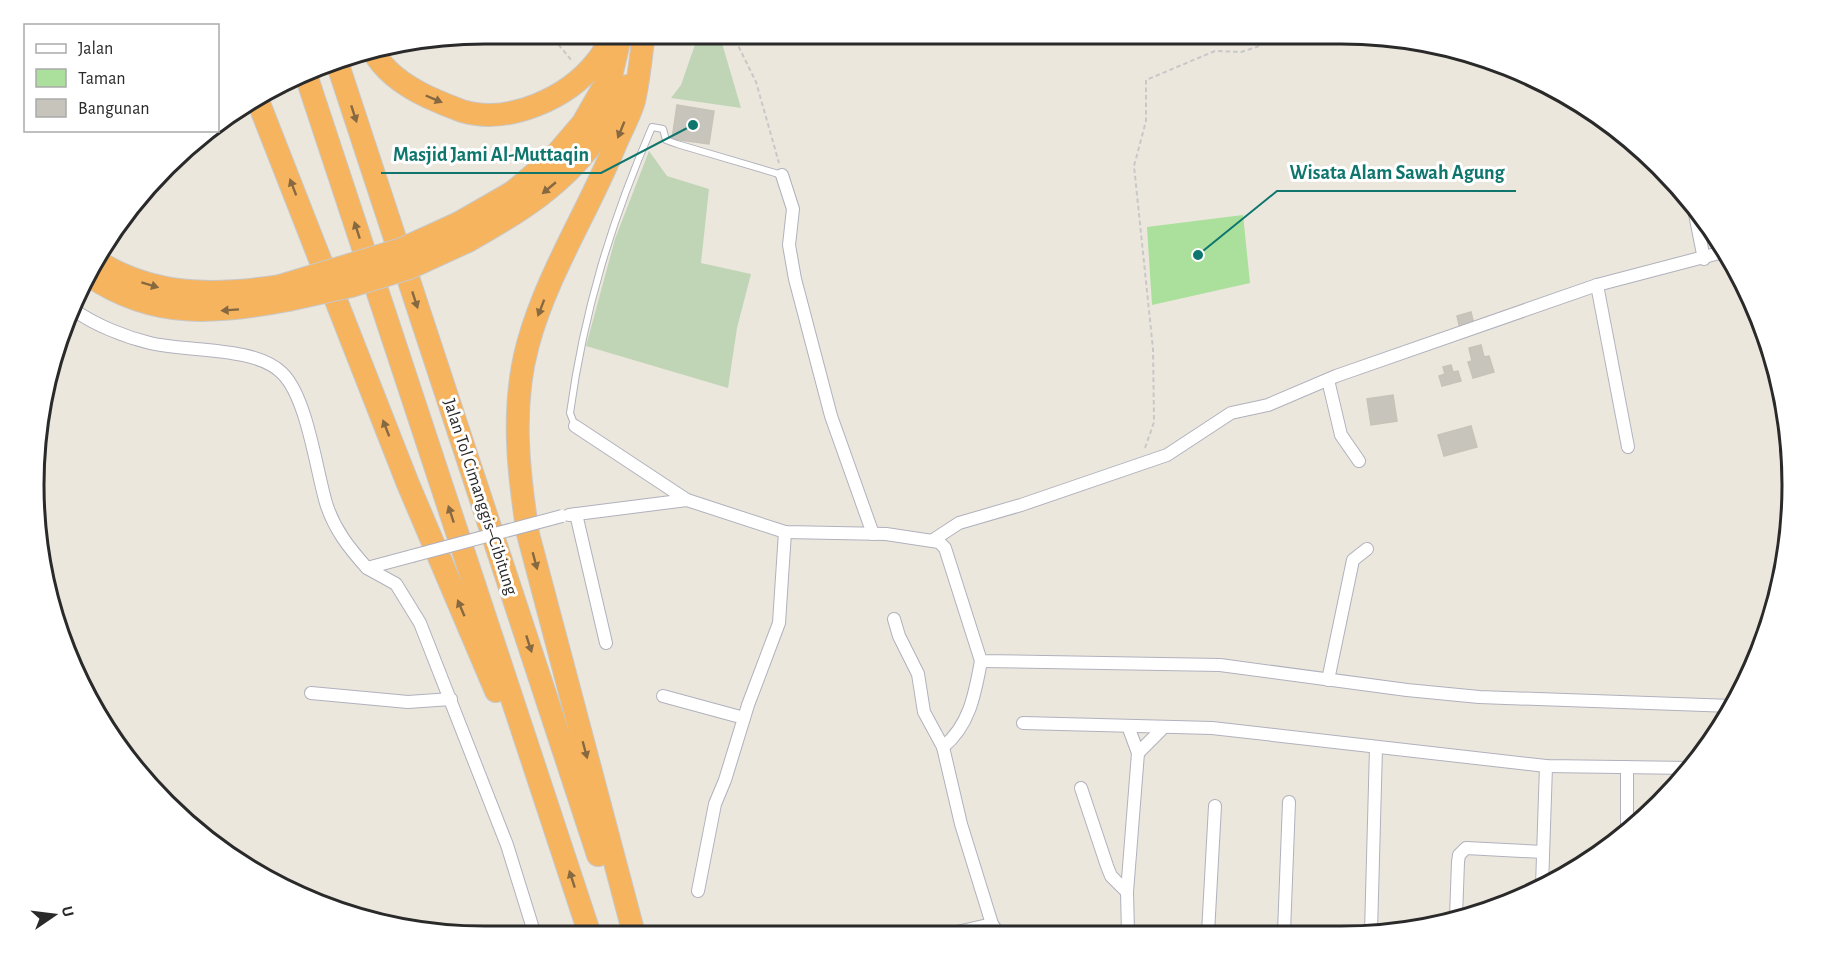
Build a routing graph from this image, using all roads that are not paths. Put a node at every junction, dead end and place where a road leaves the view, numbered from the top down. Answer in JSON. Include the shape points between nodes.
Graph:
{"nodes":[{"id":1,"x":607,"y":44,"type":"edge"},
{"id":2,"x":618,"y":44,"type":"edge"},
{"id":3,"x":641,"y":44,"type":"edge"},
{"id":4,"x":642,"y":44,"type":"edge"},
{"id":5,"x":376,"y":57,"type":"edge"},
{"id":6,"x":339,"y":68,"type":"edge"},
{"id":7,"x":308,"y":81,"type":"edge"},
{"id":8,"x":260,"y":106,"type":"edge"},
{"id":9,"x":782,"y":175,"type":"joint"},
{"id":10,"x":1697,"y":224,"type":"edge"},
{"id":11,"x":464,"y":232,"type":"junction"},
{"id":12,"x":1717,"y":254,"type":"edge"},
{"id":13,"x":1704,"y":259,"type":"junction"},
{"id":14,"x":103,"y":265,"type":"edge"},
{"id":15,"x":95,"y":279,"type":"edge"},
{"id":16,"x":1597,"y":285,"type":"junction"},
{"id":17,"x":284,"y":293,"type":"junction"},
{"id":18,"x":79,"y":312,"type":"edge"},
{"id":19,"x":1328,"y":380,"type":"junction"},
{"id":20,"x":575,"y":426,"type":"joint"},
{"id":21,"x":1628,"y":447,"type":"dead end"},
{"id":22,"x":1359,"y":461,"type":"dead end"},
{"id":23,"x":687,"y":500,"type":"junction"},
{"id":24,"x":576,"y":514,"type":"junction"},
{"id":25,"x":785,"y":532,"type":"junction"},
{"id":26,"x":873,"y":534,"type":"junction"},
{"id":27,"x":933,"y":540,"type":"junction"},
{"id":28,"x":1367,"y":549,"type":"dead end"},
{"id":29,"x":367,"y":568,"type":"junction"},
{"id":30,"x":894,"y":619,"type":"dead end"},
{"id":31,"x":606,"y":643,"type":"dead end"},
{"id":32,"x":981,"y":661,"type":"junction"},
{"id":33,"x":1328,"y":680,"type":"junction"},
{"id":34,"x":310,"y":693,"type":"dead end"},
{"id":35,"x":663,"y":696,"type":"dead end"},
{"id":36,"x":451,"y":699,"type":"junction"},
{"id":37,"x":1723,"y":706,"type":"edge"},
{"id":38,"x":744,"y":718,"type":"junction"},
{"id":39,"x":1023,"y":723,"type":"dead end"},
{"id":40,"x":1128,"y":726,"type":"junction"},
{"id":41,"x":1164,"y":727,"type":"junction"},
{"id":42,"x":943,"y":747,"type":"junction"},
{"id":43,"x":1376,"y":748,"type":"junction"},
{"id":44,"x":1138,"y":753,"type":"junction"},
{"id":45,"x":1546,"y":766,"type":"junction"},
{"id":46,"x":1627,"y":767,"type":"junction"},
{"id":47,"x":1679,"y":768,"type":"edge"},
{"id":48,"x":1081,"y":788,"type":"dead end"},
{"id":49,"x":1289,"y":802,"type":"dead end"},
{"id":50,"x":1215,"y":806,"type":"dead end"},
{"id":51,"x":1627,"y":820,"type":"edge"},
{"id":52,"x":558,"y":836,"type":"junction"},
{"id":53,"x":1543,"y":852,"type":"junction"},
{"id":54,"x":1542,"y":877,"type":"edge"},
{"id":55,"x":698,"y":891,"type":"dead end"},
{"id":56,"x":1127,"y":892,"type":"junction"},
{"id":57,"x":1456,"y":910,"type":"edge"},
{"id":58,"x":1371,"y":925,"type":"edge"},
{"id":59,"x":532,"y":926,"type":"edge"},
{"id":60,"x":587,"y":926,"type":"edge"},
{"id":61,"x":622,"y":926,"type":"edge"},
{"id":62,"x":632,"y":926,"type":"edge"},
{"id":63,"x":994,"y":926,"type":"edge"},
{"id":64,"x":1128,"y":926,"type":"edge"},
{"id":65,"x":1208,"y":926,"type":"edge"},
{"id":66,"x":1284,"y":926,"type":"edge"}],
"edges":[{"from":5,"to":1,"type":"highway","one_way":true,"via":[[410,88],[464,112],[502,114],[541,104],[571,87],[597,61]]},
{"from":2,"to":11,"type":"highway","via":[[612,72],[583,123],[553,158]]},
{"from":3,"to":11,"type":"highway","one_way":true,"via":[[630,79],[593,142],[568,172],[524,209]]},
{"from":4,"to":62,"type":"highway","one_way":true,"via":[[633,101],[528,344],[519,392],[518,436],[528,534]]},
{"from":6,"to":61,"type":"highway","name":"Jalan Tol Cimanggis–Cibitung","one_way":true},
{"from":52,"to":7,"type":"highway","name":"Jalan Tol Cimanggis–Cibitung","one_way":true},
{"from":52,"to":8,"type":"highway","one_way":true,"via":[[408,484]]},
{"from":9,"to":20,"type":"lane","via":[[666,140],[663,129],[652,127],[588,306],[570,413]]},
{"from":9,"to":26,"type":"street","via":[[793,209],[788,240],[795,279],[831,416]]},
{"from":10,"to":13,"type":"street"},
{"from":11,"to":17,"type":"highway","bridge":true,"via":[[402,249]]},
{"from":12,"to":13,"type":"street"},
{"from":13,"to":16,"type":"street"},
{"from":14,"to":17,"type":"highway","one_way":true,"via":[[154,287],[196,293]]},
{"from":17,"to":15,"type":"highway","one_way":true,"via":[[238,309],[194,312],[147,302]]},
{"from":16,"to":19,"type":"street"},
{"from":16,"to":21,"type":"street"},
{"from":18,"to":29,"type":"street","via":[[112,330],[150,343],[265,361],[283,374],[305,423],[326,505],[342,540]]},
{"from":19,"to":22,"type":"street","via":[[1341,435]]},
{"from":19,"to":27,"type":"street","via":[[1268,405],[1231,413],[1167,454],[959,523]]},
{"from":20,"to":23,"type":"street"},
{"from":23,"to":24,"type":"street"},
{"from":23,"to":25,"type":"street"},
{"from":24,"to":29,"type":"street","bridge":true},
{"from":24,"to":31,"type":"street"},
{"from":25,"to":26,"type":"street"},
{"from":25,"to":38,"type":"street","via":[[778,623]]},
{"from":26,"to":27,"type":"street"},
{"from":27,"to":32,"type":"street","via":[[945,548]]},
{"from":28,"to":33,"type":"street","via":[[1353,560]]},
{"from":29,"to":36,"type":"street","via":[[396,584],[420,623]]},
{"from":30,"to":42,"type":"street","via":[[898,636],[918,674],[924,712]]},
{"from":32,"to":33,"type":"street","via":[[1220,665]]},
{"from":32,"to":42,"type":"street","via":[[971,707],[960,731]]},
{"from":33,"to":37,"type":"street","via":[[1479,697]]},
{"from":34,"to":36,"type":"street","via":[[408,702]]},
{"from":35,"to":38,"type":"street"},
{"from":36,"to":59,"type":"street","via":[[507,845]]},
{"from":38,"to":55,"type":"street","via":[[715,804]]},
{"from":39,"to":40,"type":"street"},
{"from":40,"to":41,"type":"street"},
{"from":40,"to":44,"type":"street"},
{"from":41,"to":43,"type":"street","via":[[1212,728]]},
{"from":41,"to":44,"type":"street"},
{"from":42,"to":63,"type":"street","via":[[961,824]]},
{"from":43,"to":45,"type":"street"},
{"from":43,"to":58,"type":"street"},
{"from":44,"to":56,"type":"street"},
{"from":45,"to":46,"type":"street"},
{"from":45,"to":53,"type":"street"},
{"from":46,"to":47,"type":"street"},
{"from":46,"to":51,"type":"street"},
{"from":48,"to":56,"type":"street","via":[[1107,867]]},
{"from":49,"to":66,"type":"street"},
{"from":50,"to":65,"type":"street"},
{"from":60,"to":52,"type":"highway","name":"Jalan Tol Cimanggis–Cibitung","one_way":true},
{"from":53,"to":54,"type":"street"},
{"from":53,"to":57,"type":"street","via":[[1466,848],[1459,855]]},
{"from":56,"to":64,"type":"street"}]}
